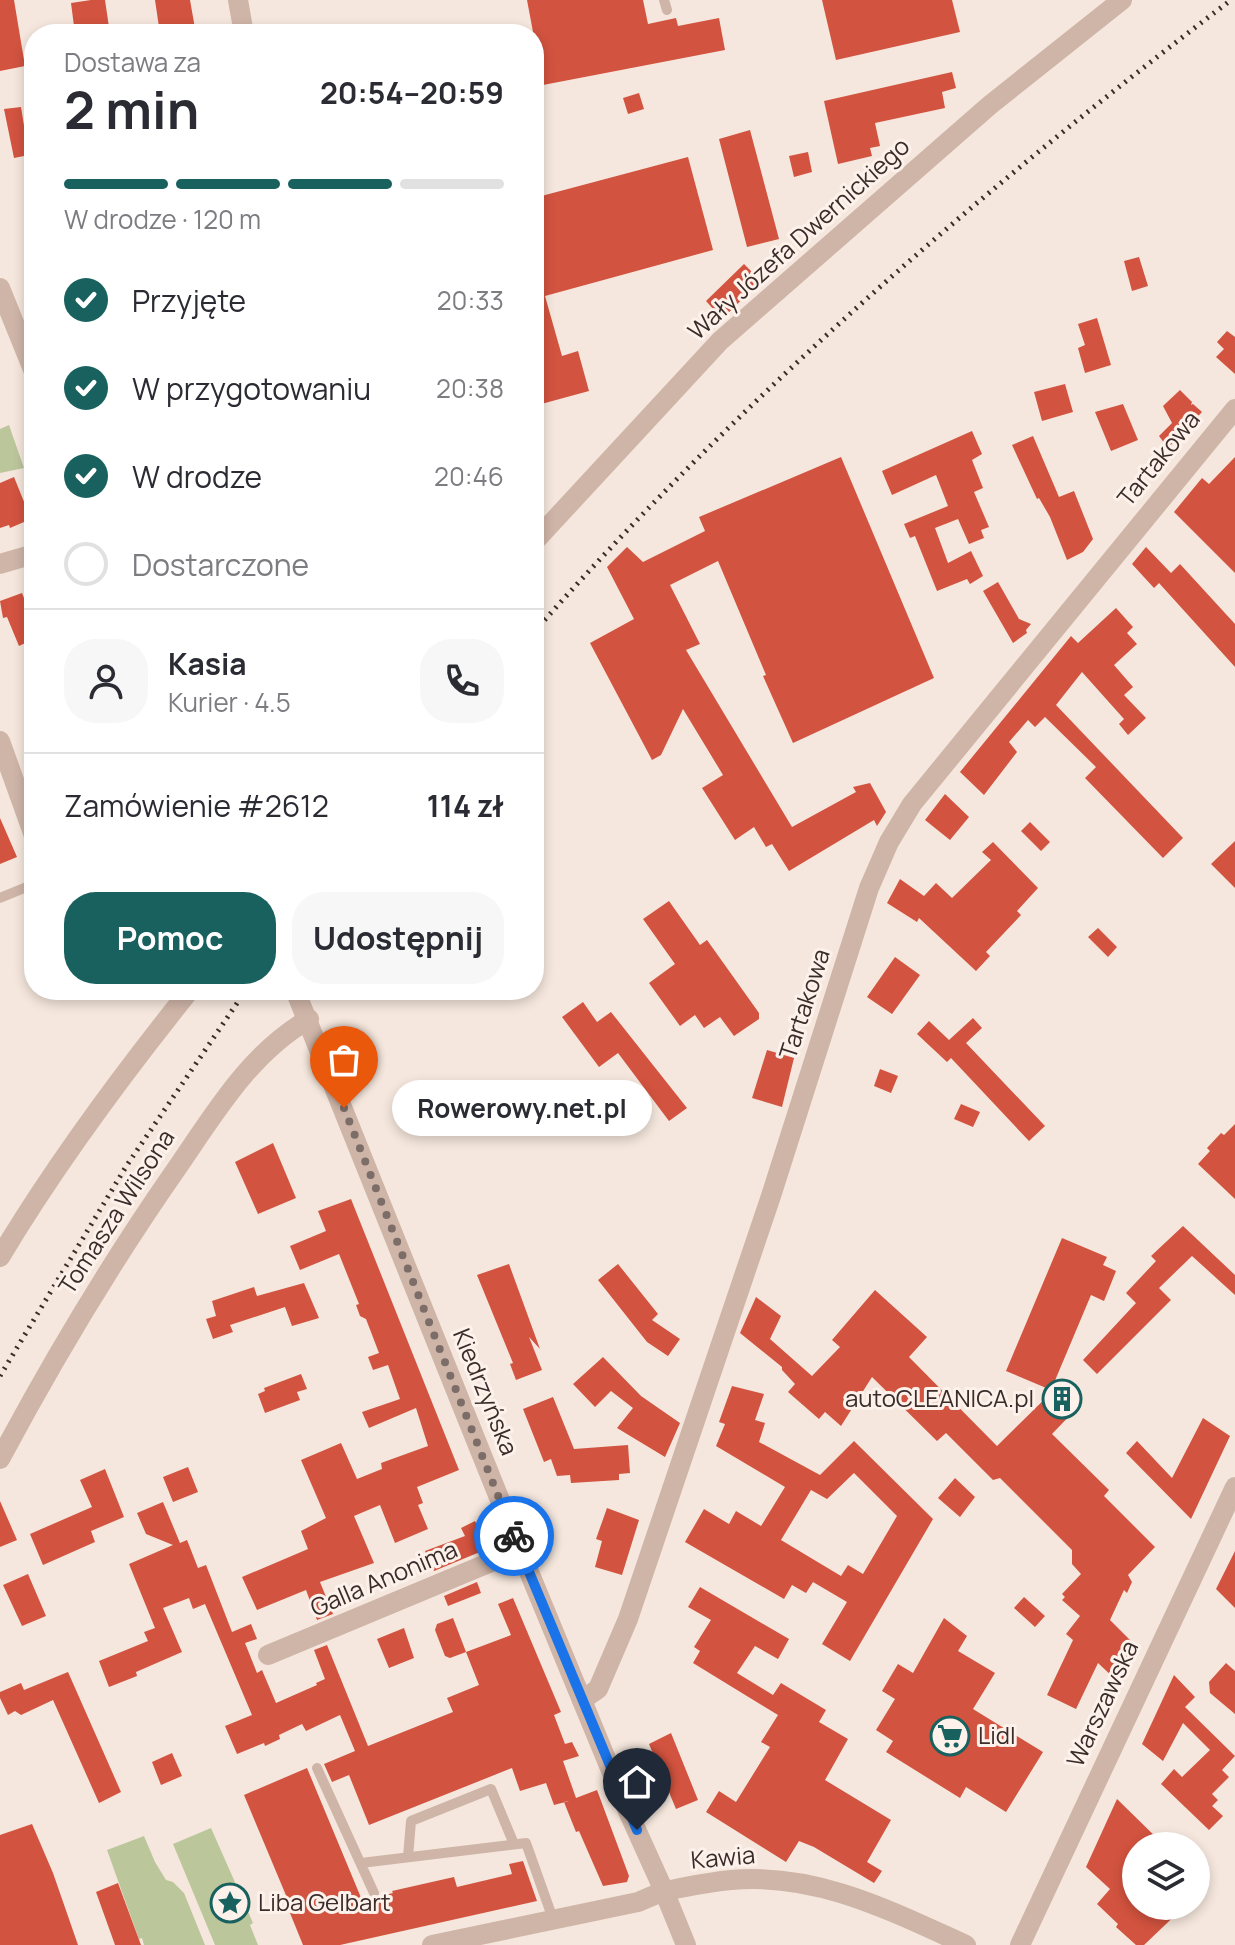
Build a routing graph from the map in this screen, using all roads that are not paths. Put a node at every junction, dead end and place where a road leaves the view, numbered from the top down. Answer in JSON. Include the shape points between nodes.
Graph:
{"nodes":[{"id":1,"x":238,"y":0,"type":"edge"},
{"id":2,"x":1122,"y":0,"type":"edge"},
{"id":3,"x":242,"y":24,"type":"edge"},
{"id":4,"x":0,"y":288,"type":"edge"},
{"id":5,"x":24,"y":347,"type":"edge"},
{"id":6,"x":1235,"y":409,"type":"edge"},
{"id":7,"x":544,"y":531,"type":"edge"},
{"id":8,"x":24,"y":557,"type":"edge"},
{"id":9,"x":0,"y":564,"type":"edge"},
{"id":10,"x":0,"y":741,"type":"edge"},
{"id":11,"x":8,"y":786,"type":"edge"},
{"id":12,"x":24,"y":817,"type":"edge"},
{"id":13,"x":24,"y":888,"type":"edge"},
{"id":14,"x":0,"y":898,"type":"edge"},
{"id":15,"x":182,"y":1000,"type":"edge"},
{"id":16,"x":300,"y":1000,"type":"edge"},
{"id":17,"x":309,"y":1019,"type":"junction"},
{"id":18,"x":0,"y":1257,"type":"edge"},
{"id":19,"x":0,"y":1459,"type":"edge"},
{"id":20,"x":1235,"y":1487,"type":"edge"},
{"id":21,"x":520,"y":1550,"type":"junction"},
{"id":22,"x":268,"y":1655,"type":"dead end"},
{"id":23,"x":582,"y":1700,"type":"junction"},
{"id":24,"x":317,"y":1768,"type":"dead end"},
{"id":25,"x":514,"y":1844,"type":"junction"},
{"id":26,"x":408,"y":1857,"type":"junction"},
{"id":27,"x":361,"y":1863,"type":"junction"},
{"id":28,"x":664,"y":1891,"type":"junction"},
{"id":29,"x":374,"y":1893,"type":"dead end"},
{"id":30,"x":553,"y":1919,"type":"junction"},
{"id":31,"x":432,"y":1945,"type":"edge"},
{"id":32,"x":686,"y":1945,"type":"edge"},
{"id":33,"x":966,"y":1945,"type":"edge"},
{"id":34,"x":1020,"y":1945,"type":"edge"}],
"edges":[{"from":1,"to":3,"type":"street"},
{"from":2,"to":7,"type":"street","name":"Wały Józefa Dwernickiego","via":[[990,105],[720,341]]},
{"from":4,"to":5,"type":"street"},
{"from":6,"to":23,"type":"street","name":"Tartakowa","via":[[912,804],[889,842],[869,888],[628,1619],[598,1689]]},
{"from":8,"to":9,"type":"street"},
{"from":10,"to":11,"type":"street"},
{"from":11,"to":12,"type":"street"},
{"from":13,"to":14,"type":"lane"},
{"from":15,"to":18,"type":"street","via":[[46,1180]]},
{"from":16,"to":17,"type":"street","name":"Kiedrzyńska"},
{"from":17,"to":19,"type":"street","name":"Tomasza Wilsona","via":[[257,1057],[198,1137],[85,1307]]},
{"from":17,"to":21,"type":"street","name":"Kiedrzyńska"},
{"from":20,"to":34,"type":"street","name":"Warszawska"},
{"from":21,"to":22,"type":"street","name":"Galla Anonima"},
{"from":21,"to":23,"type":"street","name":"Kiedrzyńska"},
{"from":23,"to":28,"type":"street","name":"Kiedrzyńska"},
{"from":24,"to":27,"type":"lane"},
{"from":25,"to":26,"type":"lane"},
{"from":25,"to":26,"type":"lane","via":[[491,1789],[411,1821]]},
{"from":25,"to":30,"type":"lane","via":[[526,1843]]},
{"from":26,"to":27,"type":"lane"},
{"from":27,"to":29,"type":"lane"},
{"from":28,"to":30,"type":"street","name":"Kawia","via":[[638,1902]]},
{"from":28,"to":32,"type":"street","name":"Kiedrzyńska"},
{"from":28,"to":33,"type":"street","name":"Kawia","via":[[732,1880],[819,1886]]},
{"from":30,"to":31,"type":"street","name":"Kawia"}]}
